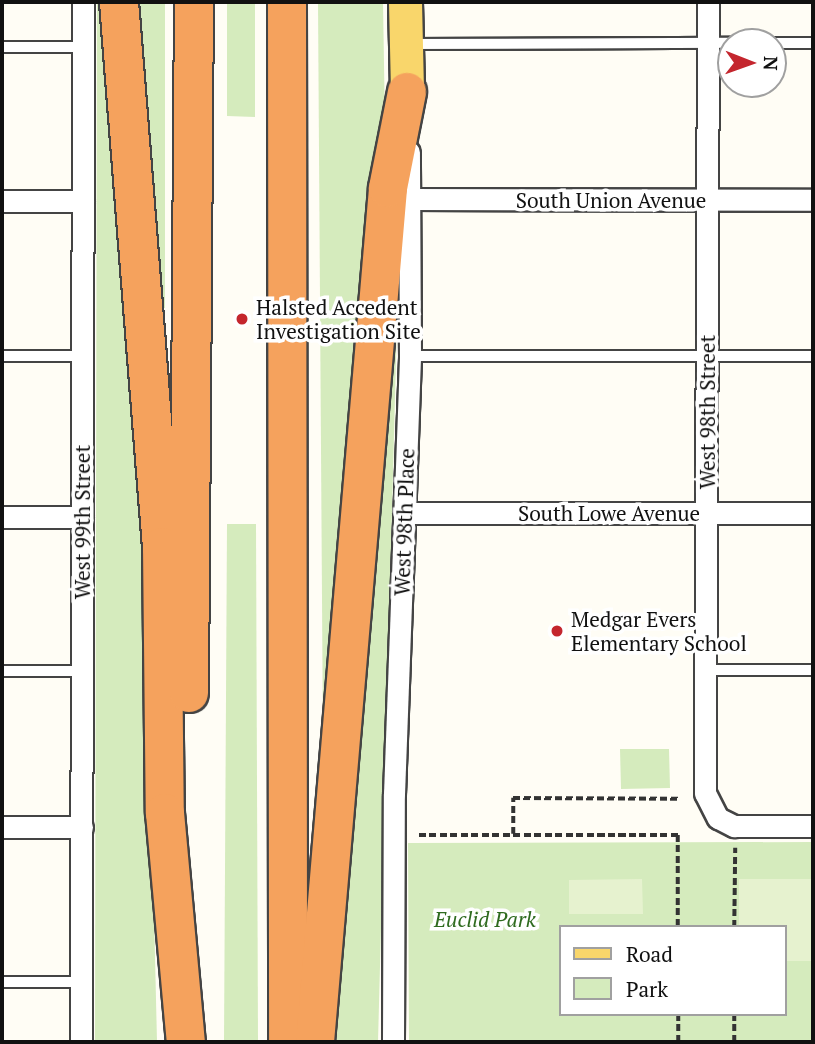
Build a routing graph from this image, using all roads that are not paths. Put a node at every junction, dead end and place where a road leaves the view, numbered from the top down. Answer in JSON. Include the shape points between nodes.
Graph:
{"nodes":[{"id":1,"x":83,"y":2,"type":"edge"},
{"id":2,"x":120,"y":2,"type":"edge"},
{"id":3,"x":194,"y":2,"type":"edge"},
{"id":4,"x":287,"y":2,"type":"edge"},
{"id":5,"x":405,"y":2,"type":"edge"},
{"id":6,"x":708,"y":2,"type":"edge"},
{"id":7,"x":708,"y":43,"type":"junction"},
{"id":8,"x":717,"y":43,"type":"edge"},
{"id":9,"x":787,"y":43,"type":"edge"},
{"id":10,"x":813,"y":43,"type":"edge"},
{"id":11,"x":406,"y":44,"type":"junction"},
{"id":12,"x":2,"y":47,"type":"edge"},
{"id":13,"x":83,"y":47,"type":"junction"},
{"id":14,"x":407,"y":92,"type":"junction"},
{"id":15,"x":410,"y":199,"type":"junction"},
{"id":16,"x":708,"y":200,"type":"junction"},
{"id":17,"x":813,"y":200,"type":"edge"},
{"id":18,"x":2,"y":201,"type":"edge"},
{"id":19,"x":83,"y":201,"type":"junction"},
{"id":20,"x":2,"y":356,"type":"edge"},
{"id":21,"x":83,"y":356,"type":"junction"},
{"id":22,"x":410,"y":356,"type":"junction"},
{"id":23,"x":813,"y":356,"type":"edge"},
{"id":24,"x":706,"y":357,"type":"junction"},
{"id":25,"x":404,"y":513,"type":"junction"},
{"id":26,"x":707,"y":513,"type":"junction"},
{"id":27,"x":813,"y":513,"type":"edge"},
{"id":28,"x":2,"y":517,"type":"edge"},
{"id":29,"x":82,"y":517,"type":"junction"},
{"id":30,"x":705,"y":670,"type":"junction"},
{"id":31,"x":813,"y":670,"type":"edge"},
{"id":32,"x":2,"y":671,"type":"edge"},
{"id":33,"x":82,"y":671,"type":"junction"},
{"id":34,"x":813,"y":826,"type":"edge"},
{"id":35,"x":2,"y":827,"type":"edge"},
{"id":36,"x":82,"y":827,"type":"junction"},
{"id":37,"x":2,"y":982,"type":"edge"},
{"id":38,"x":81,"y":982,"type":"junction"},
{"id":39,"x":81,"y":1042,"type":"edge"},
{"id":40,"x":187,"y":1042,"type":"edge"},
{"id":41,"x":288,"y":1042,"type":"edge"},
{"id":42,"x":315,"y":1042,"type":"edge"},
{"id":43,"x":393,"y":1042,"type":"edge"}],
"edges":[{"from":1,"to":13,"type":"street","name":"West 99th Street"},
{"from":2,"to":40,"type":"highway","via":[[162,547],[166,813]]},
{"from":3,"to":40,"type":"highway"},
{"from":4,"to":41,"type":"highway"},
{"from":5,"to":11,"type":"main road","name":"West 98th Place"},
{"from":6,"to":7,"type":"street","name":"West 98th Street"},
{"from":7,"to":8,"type":"lane"},
{"from":7,"to":11,"type":"lane"},
{"from":7,"to":16,"type":"street","name":"West 98th Street"},
{"from":9,"to":10,"type":"lane"},
{"from":11,"to":14,"type":"main road","name":"West 98th Place"},
{"from":12,"to":13,"type":"lane"},
{"from":13,"to":19,"type":"street","name":"West 99th Street"},
{"from":14,"to":15,"type":"street","name":"West 98th Place"},
{"from":14,"to":42,"type":"highway","via":[[388,188]]},
{"from":15,"to":16,"type":"street","name":"South Union Avenue"},
{"from":15,"to":22,"type":"street","name":"West 98th Place"},
{"from":16,"to":17,"type":"street","name":"South Union Avenue"},
{"from":16,"to":24,"type":"street","name":"West 98th Street"},
{"from":18,"to":19,"type":"street"},
{"from":19,"to":21,"type":"street","name":"West 99th Street"},
{"from":20,"to":21,"type":"lane"},
{"from":21,"to":29,"type":"street","name":"West 99th Street"},
{"from":22,"to":24,"type":"lane"},
{"from":22,"to":25,"type":"street","name":"West 98th Place"},
{"from":23,"to":24,"type":"lane"},
{"from":24,"to":26,"type":"street","name":"West 98th Street"},
{"from":25,"to":26,"type":"street","name":"South Lowe Avenue"},
{"from":25,"to":43,"type":"street","name":"West 98th Place"},
{"from":26,"to":27,"type":"street","name":"South Lowe Avenue"},
{"from":26,"to":30,"type":"street","name":"West 98th Street"},
{"from":28,"to":29,"type":"street"},
{"from":29,"to":33,"type":"street","name":"West 99th Street"},
{"from":30,"to":31,"type":"lane"},
{"from":30,"to":34,"type":"street","name":"West 98th Street","via":[[705,793],[718,818],[734,826]]},
{"from":32,"to":33,"type":"lane"},
{"from":33,"to":36,"type":"street","name":"West 99th Street"},
{"from":35,"to":36,"type":"street"},
{"from":36,"to":38,"type":"street","name":"West 99th Street"},
{"from":37,"to":38,"type":"lane"},
{"from":38,"to":39,"type":"street","name":"West 99th Street"}]}
